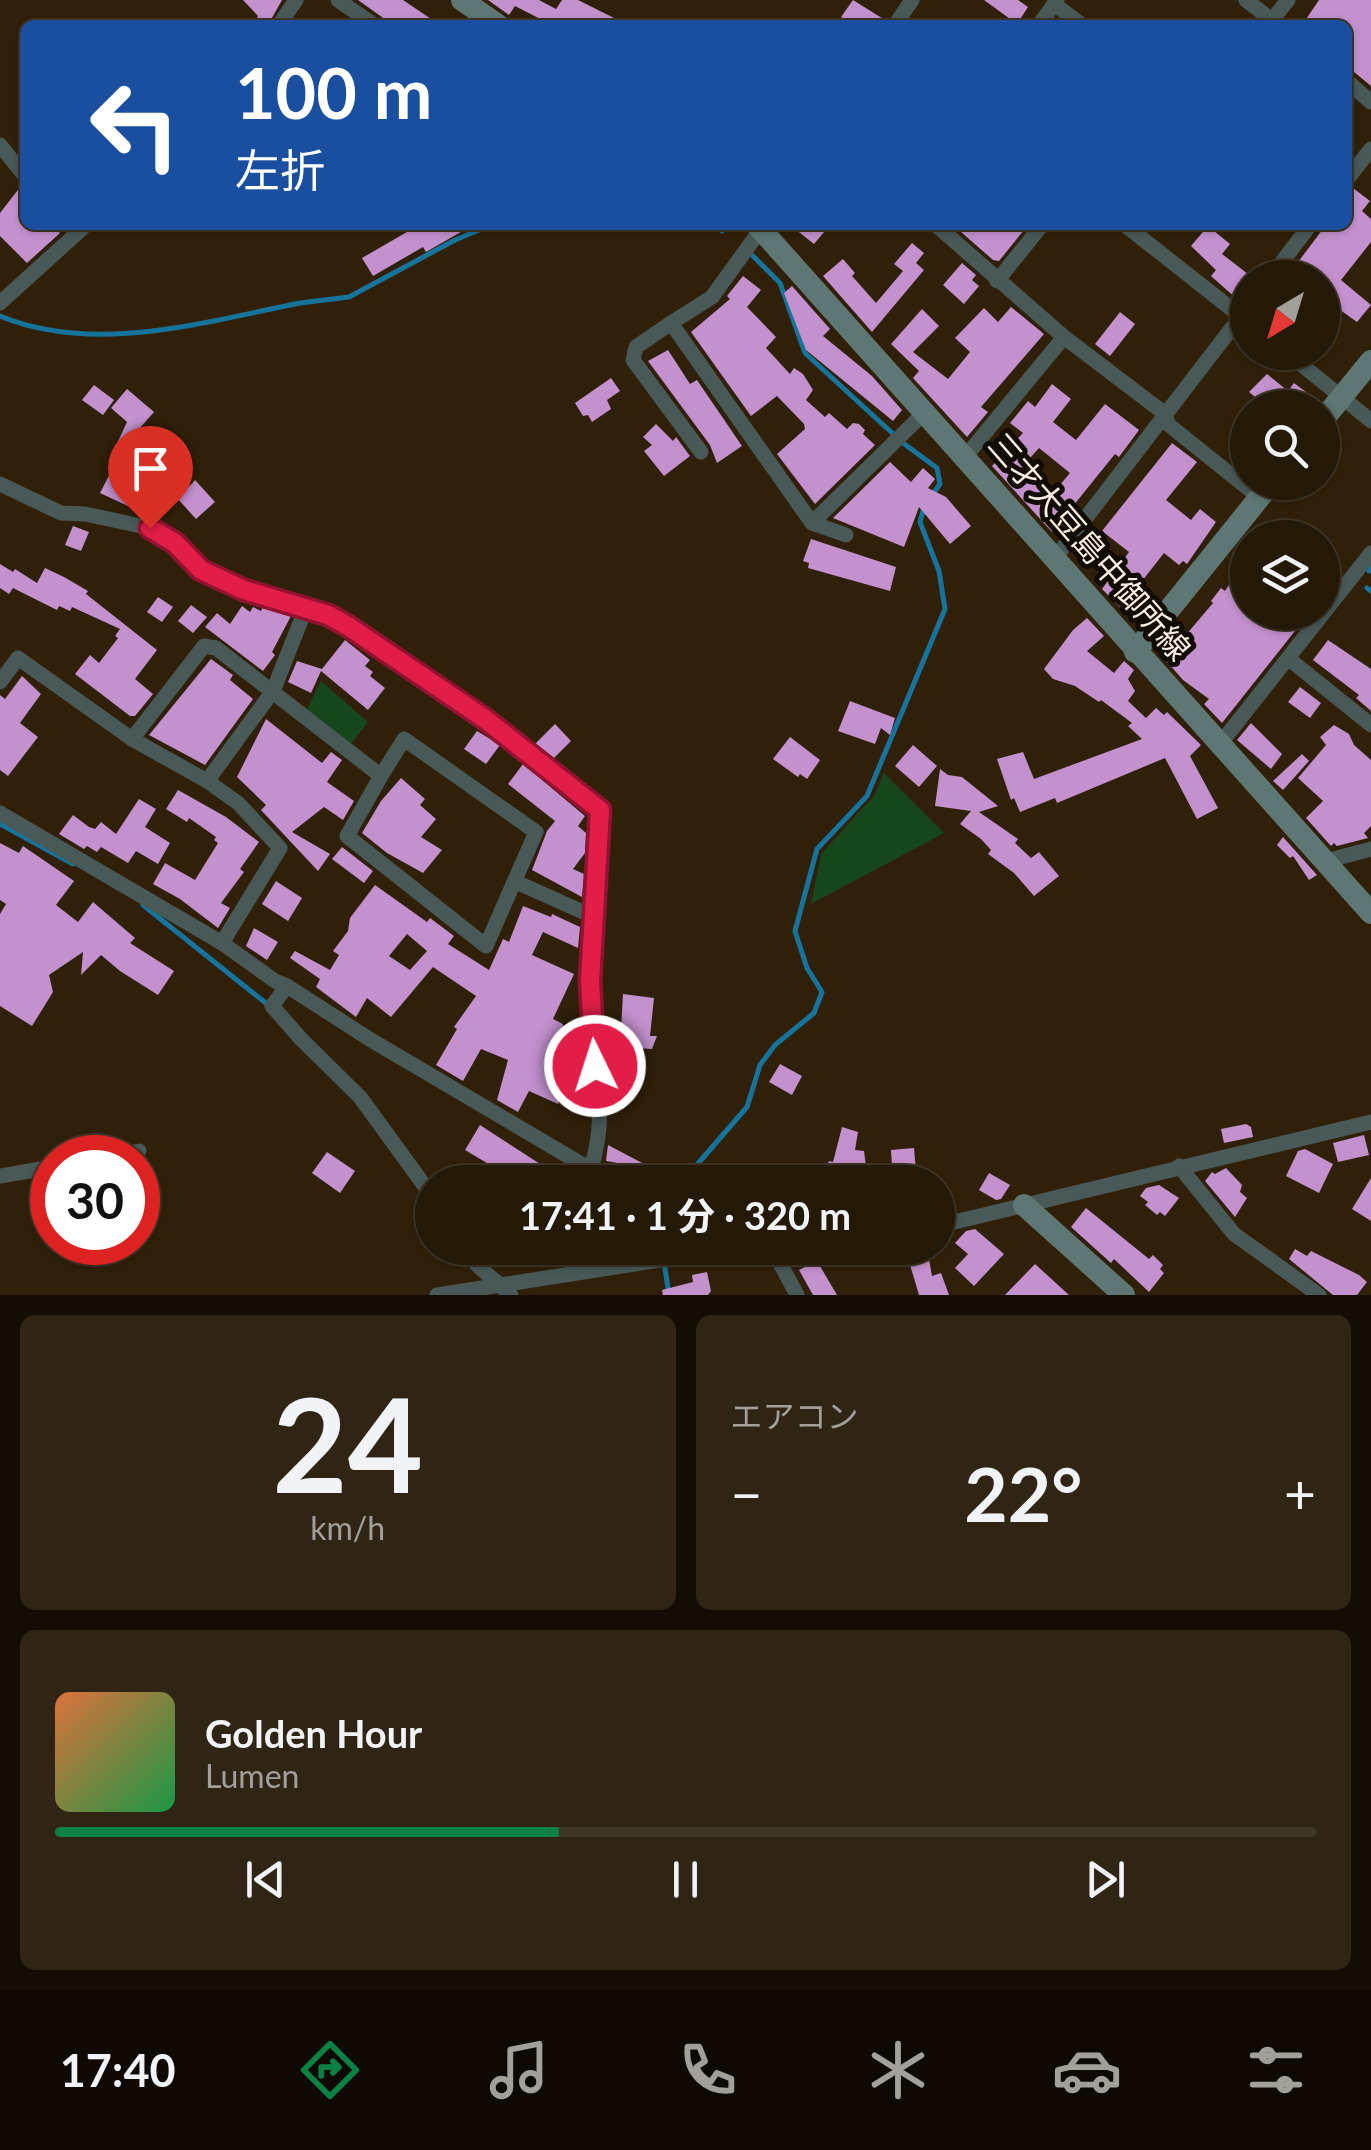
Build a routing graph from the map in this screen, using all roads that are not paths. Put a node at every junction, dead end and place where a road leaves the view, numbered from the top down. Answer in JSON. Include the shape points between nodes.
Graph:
{"nodes":[{"id":1,"x":338,"y":0,"type":"edge"},
{"id":2,"x":462,"y":0,"type":"edge"},
{"id":3,"x":892,"y":0,"type":"edge"},
{"id":4,"x":1246,"y":0,"type":"edge"},
{"id":5,"x":1056,"y":2,"type":"edge"},
{"id":6,"x":910,"y":3,"type":"edge"},
{"id":7,"x":367,"y":20,"type":"edge"},
{"id":8,"x":491,"y":20,"type":"edge"},
{"id":9,"x":1076,"y":20,"type":"edge"},
{"id":10,"x":1271,"y":20,"type":"edge"},
{"id":11,"x":1352,"y":85,"type":"edge"},
{"id":12,"x":1371,"y":102,"type":"edge"},
{"id":13,"x":0,"y":145,"type":"edge"},
{"id":14,"x":1371,"y":148,"type":"edge"},
{"id":15,"x":20,"y":170,"type":"edge"},
{"id":16,"x":1352,"y":173,"type":"edge"},
{"id":17,"x":76,"y":230,"type":"edge"},
{"id":18,"x":758,"y":230,"type":"edge"},
{"id":19,"x":765,"y":230,"type":"edge"},
{"id":20,"x":941,"y":230,"type":"edge"},
{"id":21,"x":1038,"y":230,"type":"edge"},
{"id":22,"x":1132,"y":230,"type":"edge"},
{"id":23,"x":1306,"y":230,"type":"edge"},
{"id":24,"x":1284,"y":260,"type":"edge"},
{"id":25,"x":996,"y":281,"type":"junction"},
{"id":26,"x":0,"y":304,"type":"edge"},
{"id":27,"x":1230,"y":304,"type":"edge"},
{"id":28,"x":671,"y":323,"type":"junction"},
{"id":29,"x":1230,"y":333,"type":"edge"},
{"id":30,"x":1064,"y":337,"type":"junction"},
{"id":31,"x":1371,"y":361,"type":"edge"},
{"id":32,"x":1308,"y":370,"type":"edge"},
{"id":33,"x":1342,"y":397,"type":"junction"},
{"id":34,"x":1340,"y":399,"type":"edge"},
{"id":35,"x":925,"y":412,"type":"junction"},
{"id":36,"x":1164,"y":414,"type":"junction"},
{"id":37,"x":1371,"y":421,"type":"edge"},
{"id":38,"x":701,"y":452,"type":"dead end"},
{"id":39,"x":966,"y":456,"type":"junction"},
{"id":40,"x":1230,"y":466,"type":"edge"},
{"id":41,"x":0,"y":484,"type":"edge"},
{"id":42,"x":1258,"y":500,"type":"edge"},
{"id":43,"x":812,"y":522,"type":"junction"},
{"id":44,"x":846,"y":534,"type":"dead end"},
{"id":45,"x":1371,"y":553,"type":"edge"},
{"id":46,"x":1055,"y":558,"type":"junction"},
{"id":47,"x":1356,"y":572,"type":"junction"},
{"id":48,"x":1371,"y":583,"type":"edge"},
{"id":49,"x":306,"y":608,"type":"junction"},
{"id":50,"x":1135,"y":652,"type":"junction"},
{"id":51,"x":1289,"y":660,"type":"junction"},
{"id":52,"x":0,"y":682,"type":"edge"},
{"id":53,"x":273,"y":691,"type":"junction"},
{"id":54,"x":1371,"y":725,"type":"edge"},
{"id":55,"x":132,"y":738,"type":"junction"},
{"id":56,"x":1220,"y":744,"type":"junction"},
{"id":57,"x":381,"y":776,"type":"junction"},
{"id":58,"x":207,"y":781,"type":"junction"},
{"id":59,"x":0,"y":813,"type":"edge"},
{"id":60,"x":1371,"y":849,"type":"edge"},
{"id":61,"x":1326,"y":861,"type":"junction"},
{"id":62,"x":516,"y":882,"type":"junction"},
{"id":63,"x":1371,"y":913,"type":"edge"},
{"id":64,"x":592,"y":916,"type":"junction"},
{"id":65,"x":222,"y":942,"type":"junction"},
{"id":66,"x":287,"y":986,"type":"junction"},
{"id":67,"x":1371,"y":1122,"type":"edge"},
{"id":68,"x":584,"y":1165,"type":"edge"},
{"id":69,"x":592,"y":1165,"type":"edge"},
{"id":70,"x":1179,"y":1166,"type":"junction"},
{"id":71,"x":30,"y":1170,"type":"edge"},
{"id":72,"x":415,"y":1173,"type":"edge"},
{"id":73,"x":0,"y":1176,"type":"edge"},
{"id":74,"x":1024,"y":1205,"type":"junction"},
{"id":75,"x":955,"y":1222,"type":"edge"},
{"id":76,"x":477,"y":1265,"type":"edge"},
{"id":77,"x":629,"y":1265,"type":"edge"},
{"id":78,"x":781,"y":1265,"type":"edge"},
{"id":79,"x":498,"y":1283,"type":"junction"},
{"id":80,"x":437,"y":1295,"type":"edge"},
{"id":81,"x":511,"y":1295,"type":"edge"},
{"id":82,"x":797,"y":1295,"type":"edge"},
{"id":83,"x":1124,"y":1295,"type":"edge"},
{"id":84,"x":1319,"y":1295,"type":"edge"}],
"edges":[{"from":1,"to":7,"type":"street"},
{"from":2,"to":8,"type":"main road"},
{"from":3,"to":6,"type":"street"},
{"from":4,"to":10,"type":"street"},
{"from":5,"to":9,"type":"street"},
{"from":11,"to":12,"type":"street"},
{"from":13,"to":15,"type":"street"},
{"from":14,"to":16,"type":"street"},
{"from":17,"to":26,"type":"street"},
{"from":18,"to":28,"type":"street","via":[[712,297]]},
{"from":19,"to":35,"type":"main road","name":"三才大豆島中御所線"},
{"from":20,"to":25,"type":"street"},
{"from":21,"to":25,"type":"street"},
{"from":22,"to":27,"type":"street"},
{"from":23,"to":24,"type":"street"},
{"from":25,"to":30,"type":"street"},
{"from":28,"to":38,"type":"street","via":[[636,347],[632,360]]},
{"from":28,"to":43,"type":"street"},
{"from":29,"to":36,"type":"street"},
{"from":30,"to":36,"type":"street"},
{"from":30,"to":39,"type":"street"},
{"from":31,"to":33,"type":"main road"},
{"from":32,"to":33,"type":"street"},
{"from":33,"to":34,"type":"main road"},
{"from":33,"to":37,"type":"street"},
{"from":35,"to":39,"type":"main road","name":"三才大豆島中御所線"},
{"from":35,"to":43,"type":"street"},
{"from":36,"to":40,"type":"street"},
{"from":36,"to":46,"type":"street"},
{"from":39,"to":46,"type":"main road","name":"三才大豆島中御所線"},
{"from":41,"to":49,"type":"street","via":[[61,514],[150,528],[201,570]]},
{"from":42,"to":50,"type":"main road"},
{"from":43,"to":44,"type":"street"},
{"from":45,"to":47,"type":"street"},
{"from":46,"to":50,"type":"main road","name":"三才大豆島中御所線"},
{"from":47,"to":48,"type":"street"},
{"from":47,"to":51,"type":"street"},
{"from":49,"to":53,"type":"street"},
{"from":49,"to":64,"type":"street","via":[[348,626],[485,719],[600,810]]},
{"from":50,"to":56,"type":"main road","name":"三才大豆島中御所線"},
{"from":51,"to":54,"type":"street"},
{"from":51,"to":56,"type":"street"},
{"from":52,"to":55,"type":"street","via":[[18,658]]},
{"from":53,"to":55,"type":"street","via":[[204,646]]},
{"from":53,"to":57,"type":"street"},
{"from":53,"to":58,"type":"street"},
{"from":55,"to":58,"type":"street"},
{"from":56,"to":61,"type":"main road","name":"三才大豆島中御所線"},
{"from":57,"to":62,"type":"street","via":[[404,738],[536,832]]},
{"from":57,"to":62,"type":"street","via":[[348,836],[486,946]]},
{"from":58,"to":65,"type":"street","via":[[280,848]]},
{"from":59,"to":65,"type":"street"},
{"from":60,"to":61,"type":"street"},
{"from":61,"to":63,"type":"main road","name":"三才大豆島中御所線"},
{"from":62,"to":64,"type":"street"},
{"from":64,"to":69,"type":"street","via":[[592,1039],[601,1136]]},
{"from":65,"to":66,"type":"street"},
{"from":66,"to":68,"type":"street"},
{"from":66,"to":72,"type":"street","via":[[272,1006],[360,1098]]},
{"from":67,"to":70,"type":"street"},
{"from":70,"to":74,"type":"street"},
{"from":70,"to":84,"type":"street","via":[[1234,1234]]},
{"from":71,"to":73,"type":"street"},
{"from":74,"to":75,"type":"street"},
{"from":74,"to":83,"type":"main road"},
{"from":76,"to":79,"type":"street"},
{"from":77,"to":79,"type":"street"},
{"from":78,"to":82,"type":"street"},
{"from":79,"to":80,"type":"street"},
{"from":79,"to":81,"type":"street"}]}
